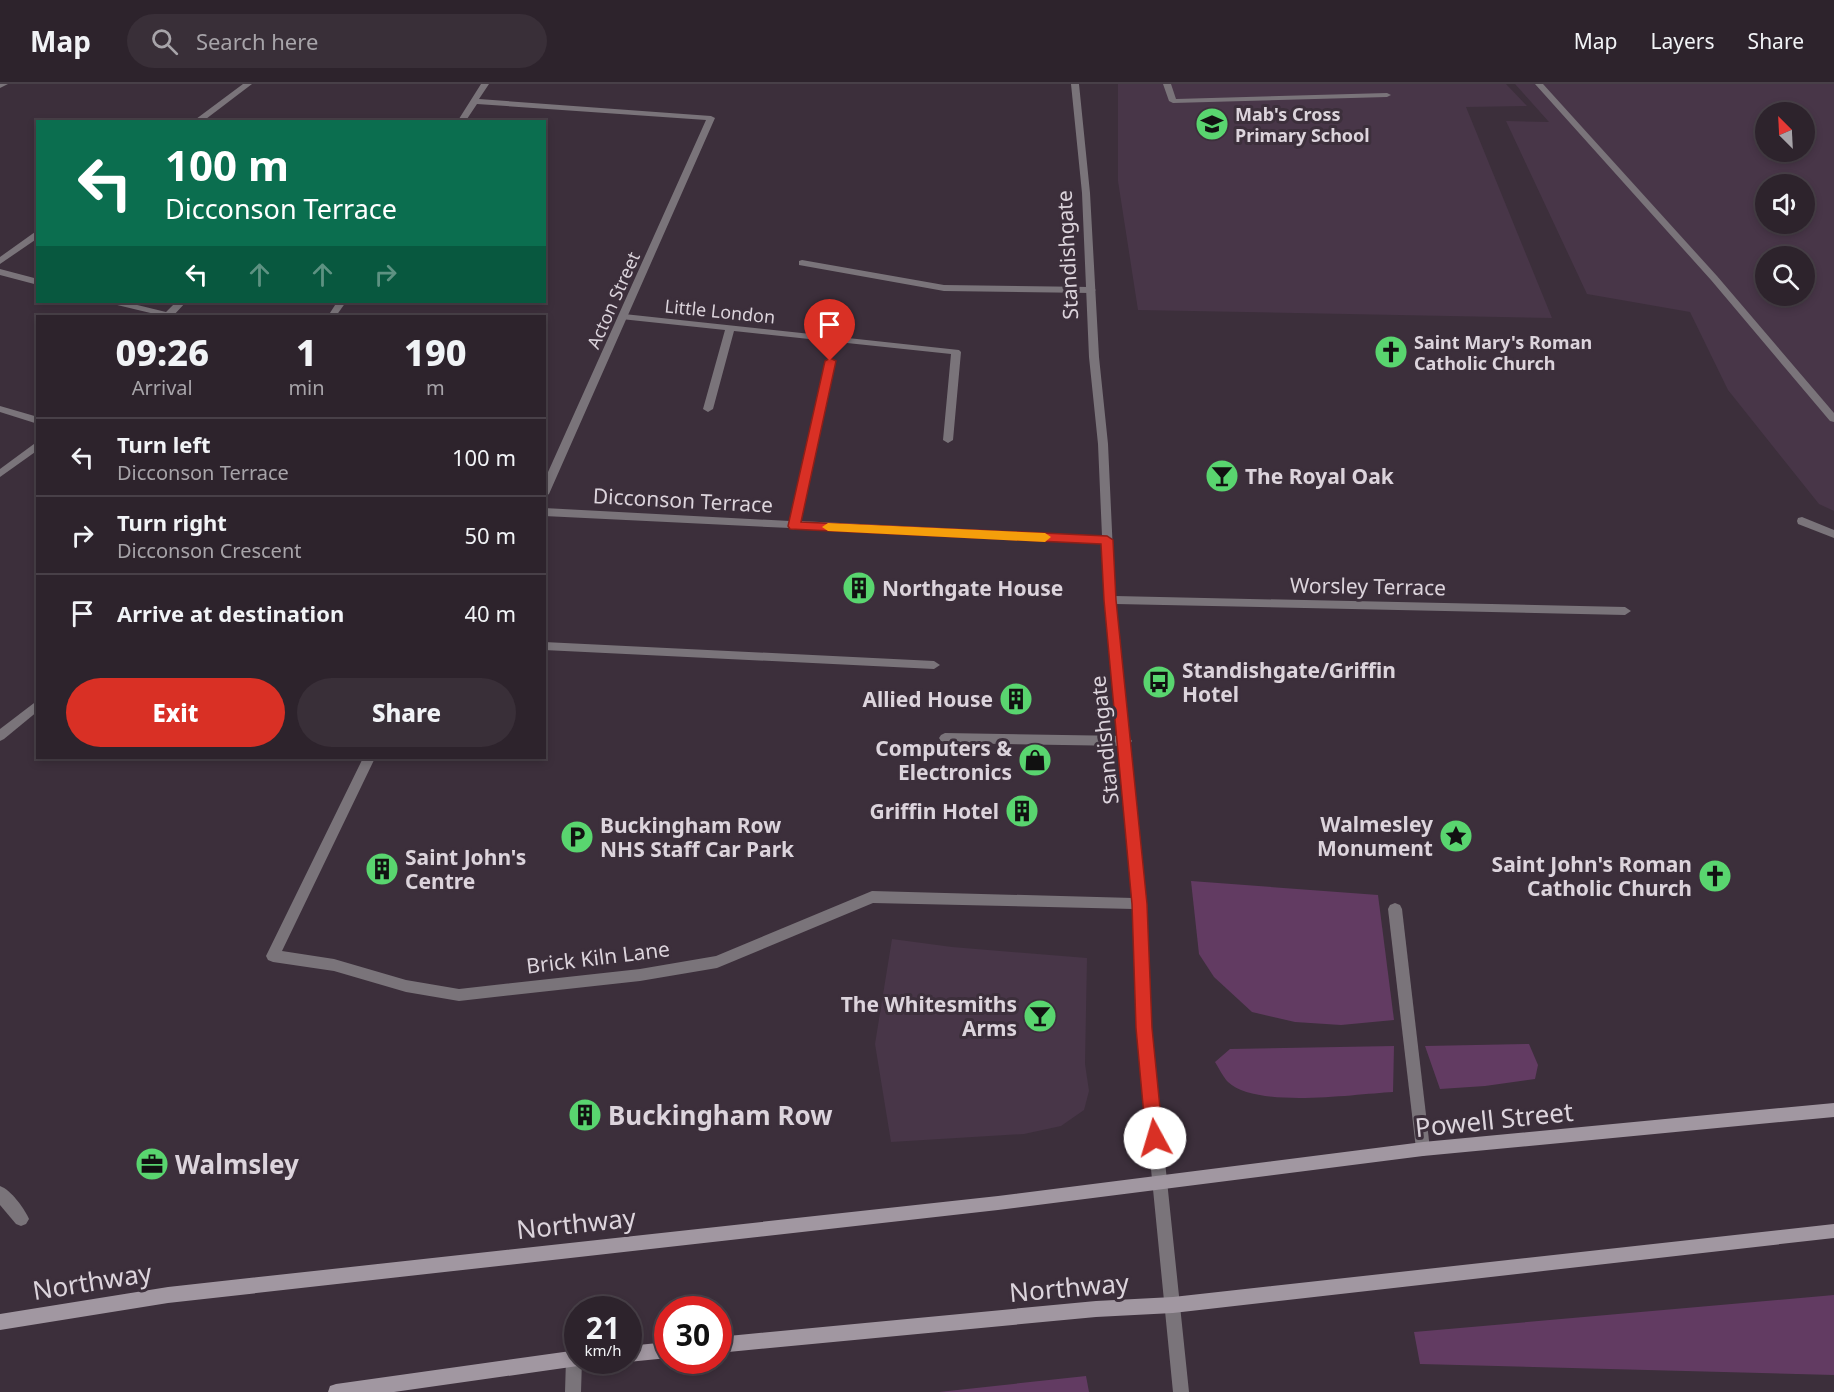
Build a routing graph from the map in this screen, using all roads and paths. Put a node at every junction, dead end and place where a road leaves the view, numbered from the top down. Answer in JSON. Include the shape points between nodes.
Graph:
{"nodes":[{"id":1,"x":248,"y":84,"type":"edge"},
{"id":2,"x":485,"y":84,"type":"edge"},
{"id":3,"x":1076,"y":84,"type":"edge"},
{"id":4,"x":1167,"y":84,"type":"edge"},
{"id":5,"x":1539,"y":84,"type":"edge"},
{"id":6,"x":1387,"y":94,"type":"dead end"},
{"id":7,"x":474,"y":101,"type":"junction"},
{"id":8,"x":198,"y":120,"type":"edge"},
{"id":9,"x":461,"y":120,"type":"edge"},
{"id":10,"x":36,"y":235,"type":"edge"},
{"id":11,"x":0,"y":261,"type":"edge"},
{"id":12,"x":802,"y":263,"type":"dead end"},
{"id":13,"x":0,"y":272,"type":"edge"},
{"id":14,"x":36,"y":281,"type":"edge"},
{"id":15,"x":1091,"y":290,"type":"junction"},
{"id":16,"x":120,"y":303,"type":"edge"},
{"id":17,"x":180,"y":303,"type":"edge"},
{"id":18,"x":164,"y":315,"type":"edge"},
{"id":19,"x":169,"y":315,"type":"edge"},
{"id":20,"x":624,"y":317,"type":"junction"},
{"id":21,"x":730,"y":329,"type":"junction"},
{"id":22,"x":830,"y":361,"type":"dead end"},
{"id":23,"x":0,"y":409,"type":"edge"},
{"id":24,"x":708,"y":409,"type":"dead end"},
{"id":25,"x":1834,"y":419,"type":"edge"},
{"id":26,"x":36,"y":420,"type":"edge"},
{"id":27,"x":948,"y":440,"type":"dead end"},
{"id":28,"x":36,"y":446,"type":"edge"},
{"id":29,"x":0,"y":474,"type":"edge"},
{"id":30,"x":546,"y":490,"type":"edge"},
{"id":31,"x":546,"y":512,"type":"edge"},
{"id":32,"x":1802,"y":521,"type":"dead end"},
{"id":33,"x":794,"y":526,"type":"junction"},
{"id":34,"x":1834,"y":534,"type":"edge"},
{"id":35,"x":1107,"y":540,"type":"junction"},
{"id":36,"x":1110,"y":600,"type":"junction"},
{"id":37,"x":1625,"y":611,"type":"dead end"},
{"id":38,"x":546,"y":646,"type":"edge"},
{"id":39,"x":934,"y":664,"type":"dead end"},
{"id":40,"x":36,"y":706,"type":"edge"},
{"id":41,"x":0,"y":736,"type":"edge"},
{"id":42,"x":945,"y":738,"type":"dead end"},
{"id":43,"x":1125,"y":741,"type":"junction"},
{"id":44,"x":369,"y":759,"type":"edge"},
{"id":45,"x":1140,"y":904,"type":"junction"},
{"id":46,"x":1395,"y":909,"type":"dead end"},
{"id":47,"x":1834,"y":1110,"type":"edge"},
{"id":48,"x":1423,"y":1149,"type":"junction"},
{"id":49,"x":1159,"y":1182,"type":"junction"},
{"id":50,"x":0,"y":1193,"type":"edge"},
{"id":51,"x":21,"y":1219,"type":"dead end"},
{"id":52,"x":1834,"y":1231,"type":"edge"},
{"id":53,"x":1173,"y":1305,"type":"junction"},
{"id":54,"x":0,"y":1322,"type":"edge"},
{"id":55,"x":732,"y":1344,"type":"edge"},
{"id":56,"x":564,"y":1361,"type":"edge"},
{"id":57,"x":575,"y":1374,"type":"edge"},
{"id":58,"x":336,"y":1392,"type":"edge"},
{"id":59,"x":573,"y":1392,"type":"edge"},
{"id":60,"x":1181,"y":1392,"type":"edge"}],
"edges":[{"from":1,"to":8,"type":"street"},
{"from":2,"to":7,"type":"street"},
{"from":3,"to":15,"type":"street","name":"Standishgate"},
{"from":4,"to":6,"type":"street","via":[[1173,101]]},
{"from":5,"to":25,"type":"street","via":[[1714,278]]},
{"from":7,"to":9,"type":"street"},
{"from":7,"to":20,"type":"street","name":"Acton Street","via":[[711,118]]},
{"from":10,"to":11,"type":"street"},
{"from":12,"to":15,"type":"street","via":[[944,288]]},
{"from":13,"to":14,"type":"street"},
{"from":15,"to":35,"type":"street","name":"Standishgate"},
{"from":16,"to":18,"type":"street"},
{"from":17,"to":19,"type":"street"},
{"from":20,"to":21,"type":"street","name":"Little London"},
{"from":20,"to":30,"type":"street","name":"Acton Street"},
{"from":21,"to":24,"type":"street"},
{"from":21,"to":27,"type":"street","name":"Little London","via":[[956,352]]},
{"from":22,"to":33,"type":"street"},
{"from":23,"to":26,"type":"street"},
{"from":28,"to":29,"type":"street"},
{"from":31,"to":33,"type":"street","name":"Dicconson Terrace"},
{"from":32,"to":34,"type":"street"},
{"from":33,"to":35,"type":"street","name":"Dicconson Terrace"},
{"from":35,"to":36,"type":"street","name":"Standishgate"},
{"from":36,"to":37,"type":"street","name":"Worsley Terrace"},
{"from":36,"to":43,"type":"street","name":"Standishgate"},
{"from":38,"to":39,"type":"street"},
{"from":40,"to":41,"type":"street"},
{"from":42,"to":43,"type":"street"},
{"from":43,"to":45,"type":"street","name":"Standishgate"},
{"from":44,"to":45,"type":"street","name":"Brick Kiln Lane","via":[[273,956],[334,965],[406,986],[459,995],[640,975],[717,962],[872,897]]},
{"from":45,"to":49,"type":"street","name":"Standishgate","via":[[1144,1028]]},
{"from":46,"to":48,"type":"street"},
{"from":47,"to":48,"type":"main road","name":"Powell Street"},
{"from":48,"to":49,"type":"main road","name":"Powell Street"},
{"from":49,"to":53,"type":"street","name":"Standishgate"},
{"from":49,"to":54,"type":"main road","name":"Northway","via":[[168,1295]]},
{"from":50,"to":51,"type":"street"},
{"from":52,"to":53,"type":"main road"},
{"from":53,"to":55,"type":"main road","name":"Northway"},
{"from":53,"to":60,"type":"street","name":"Standishgate"},
{"from":56,"to":58,"type":"main road"},
{"from":57,"to":59,"type":"street"}]}
